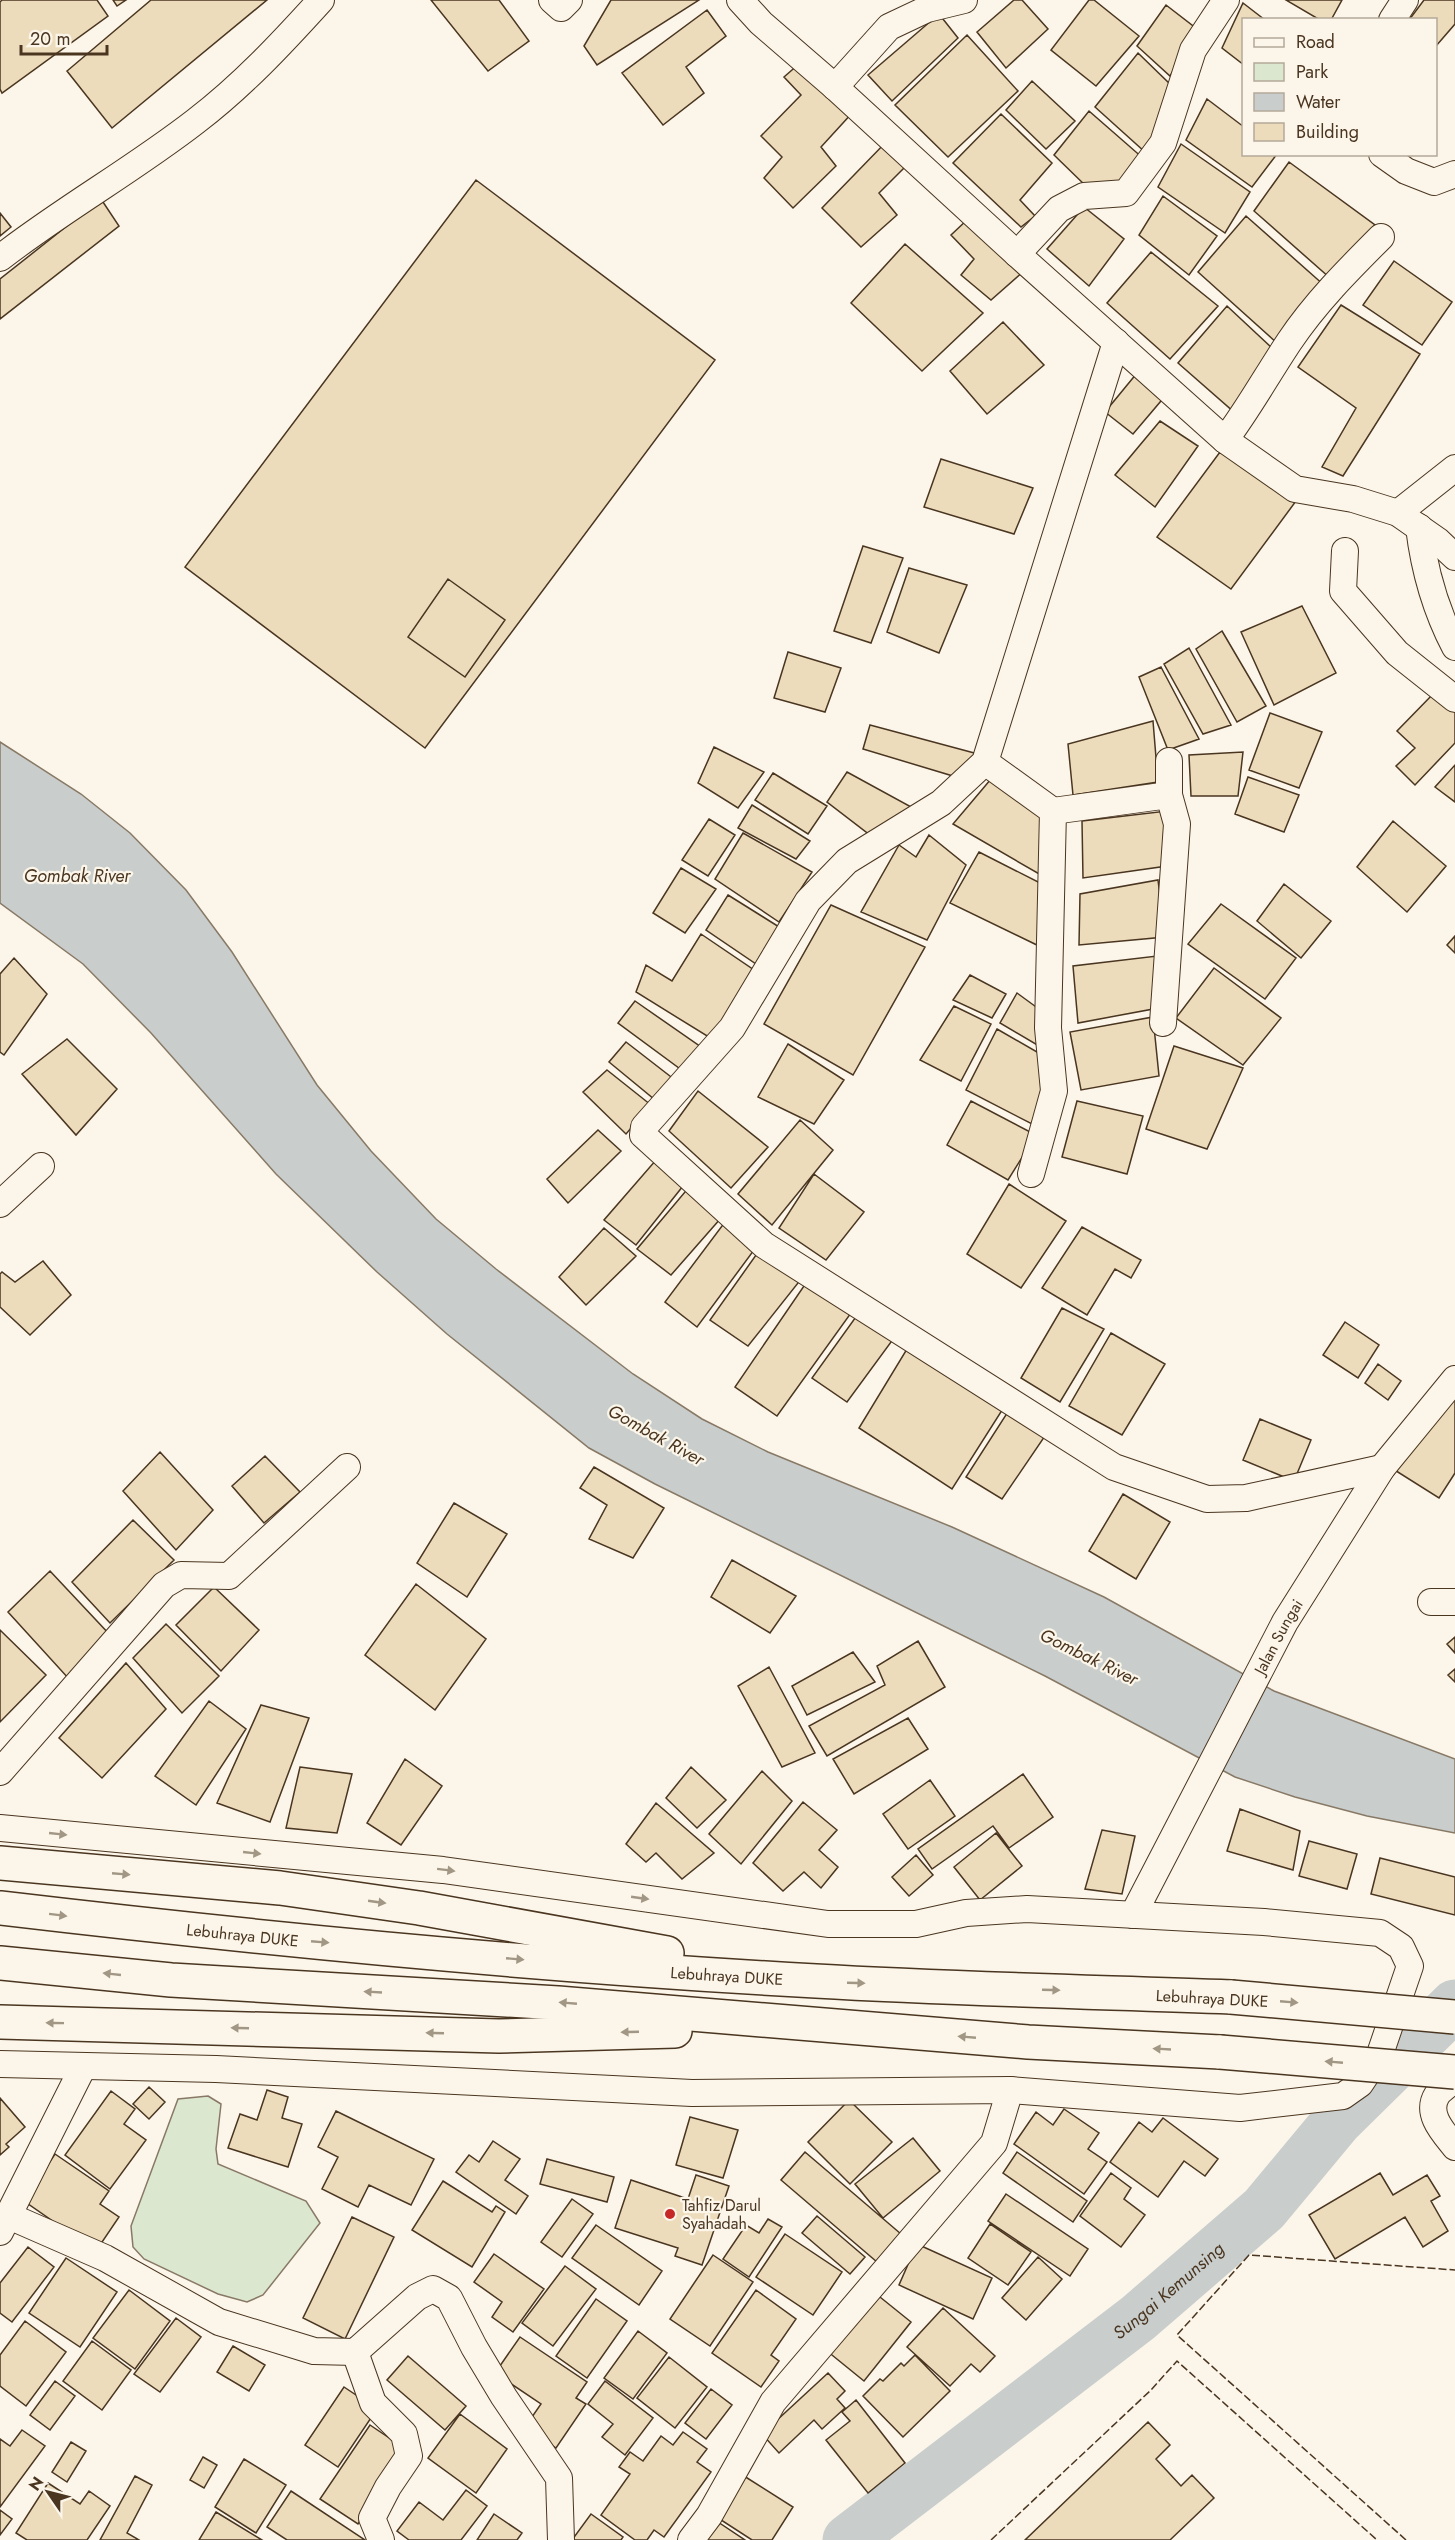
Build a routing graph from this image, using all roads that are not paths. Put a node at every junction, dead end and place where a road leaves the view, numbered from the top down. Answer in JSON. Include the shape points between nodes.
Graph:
{"nodes":[{"id":1,"x":321,"y":0,"type":"edge"},
{"id":2,"x":740,"y":0,"type":"edge"},
{"id":3,"x":964,"y":0,"type":"edge"},
{"id":4,"x":1226,"y":0,"type":"edge"},
{"id":5,"x":1405,"y":0,"type":"edge"},
{"id":6,"x":1393,"y":18,"type":"edge"},
{"id":7,"x":835,"y":87,"type":"junction"},
{"id":8,"x":1385,"y":156,"type":"edge"},
{"id":9,"x":1455,"y":174,"type":"edge"},
{"id":10,"x":1381,"y":237,"type":"dead end"},
{"id":11,"x":1017,"y":254,"type":"junction"},
{"id":12,"x":0,"y":258,"type":"edge"},
{"id":13,"x":1116,"y":342,"type":"junction"},
{"id":14,"x":1225,"y":440,"type":"junction"},
{"id":15,"x":1455,"y":468,"type":"edge"},
{"id":16,"x":1398,"y":513,"type":"junction"},
{"id":17,"x":1419,"y":527,"type":"junction"},
{"id":18,"x":1345,"y":551,"type":"dead end"},
{"id":19,"x":1455,"y":557,"type":"edge"},
{"id":20,"x":1455,"y":646,"type":"edge"},
{"id":21,"x":1455,"y":699,"type":"edge"},
{"id":22,"x":1169,"y":760,"type":"dead end"},
{"id":23,"x":985,"y":762,"type":"junction"},
{"id":24,"x":1169,"y":795,"type":"junction"},
{"id":25,"x":1053,"y":811,"type":"junction"},
{"id":26,"x":1163,"y":1023,"type":"dead end"},
{"id":27,"x":41,"y":1166,"type":"dead end"},
{"id":28,"x":1031,"y":1174,"type":"dead end"},
{"id":29,"x":0,"y":1204,"type":"edge"},
{"id":30,"x":1455,"y":1379,"type":"edge"},
{"id":31,"x":347,"y":1467,"type":"dead end"},
{"id":32,"x":1382,"y":1468,"type":"junction"},
{"id":33,"x":0,"y":1772,"type":"edge"},
{"id":34,"x":0,"y":1828,"type":"edge"},
{"id":35,"x":0,"y":1863,"type":"edge"},
{"id":36,"x":0,"y":1908,"type":"edge"},
{"id":37,"x":1133,"y":1915,"type":"junction"},
{"id":38,"x":0,"y":1963,"type":"edge"},
{"id":39,"x":816,"y":1981,"type":"junction"},
{"id":40,"x":1455,"y":2017,"type":"edge"},
{"id":41,"x":0,"y":2022,"type":"edge"},
{"id":42,"x":835,"y":2026,"type":"junction"},
{"id":43,"x":0,"y":2064,"type":"edge"},
{"id":44,"x":83,"y":2067,"type":"junction"},
{"id":45,"x":1455,"y":2072,"type":"edge"},
{"id":46,"x":1455,"y":2079,"type":"edge"},
{"id":47,"x":1010,"y":2090,"type":"junction"},
{"id":48,"x":1455,"y":2147,"type":"edge"},
{"id":49,"x":5,"y":2224,"type":"edge"},
{"id":50,"x":355,"y":2352,"type":"junction"},
{"id":51,"x":381,"y":2540,"type":"edge"},
{"id":52,"x":561,"y":2540,"type":"edge"},
{"id":53,"x":691,"y":2540,"type":"edge"}],
"edges":[{"from":1,"to":12,"type":"street","via":[[273,53],[197,121]]},
{"from":2,"to":7,"type":"street"},
{"from":3,"to":7,"type":"street","via":[[927,9],[889,27]]},
{"from":4,"to":11,"type":"street","via":[[1192,50],[1163,143],[1126,193],[1084,196],[1059,209]]},
{"from":5,"to":6,"type":"street"},
{"from":7,"to":11,"type":"street"},
{"from":8,"to":9,"type":"street","via":[[1406,171],[1434,182]]},
{"from":10,"to":14,"type":"street","via":[[1335,283],[1290,341]]},
{"from":11,"to":13,"type":"street"},
{"from":13,"to":14,"type":"street"},
{"from":13,"to":23,"type":"street"},
{"from":14,"to":16,"type":"street","via":[[1295,489],[1353,499]]},
{"from":15,"to":16,"type":"street"},
{"from":16,"to":17,"type":"street"},
{"from":17,"to":19,"type":"street"},
{"from":17,"to":20,"type":"street","via":[[1423,562]]},
{"from":18,"to":21,"type":"street","via":[[1343,591],[1397,653]]},
{"from":22,"to":24,"type":"street"},
{"from":23,"to":25,"type":"street"},
{"from":23,"to":32,"type":"street","via":[[941,802],[847,861],[808,901],[732,1028],[644,1127],[642,1135],[764,1245],[1114,1467],[1207,1499],[1246,1498]]},
{"from":24,"to":25,"type":"street"},
{"from":24,"to":26,"type":"street","via":[[1177,824]]},
{"from":25,"to":28,"type":"street","via":[[1048,1028],[1054,1092]]},
{"from":27,"to":29,"type":"street"},
{"from":30,"to":32,"type":"street","name":"Jalan Sungai"},
{"from":31,"to":33,"type":"street","via":[[229,1576],[181,1575],[165,1585]]},
{"from":32,"to":37,"type":"street","name":"Jalan Sungai","via":[[1285,1622]]},
{"from":34,"to":37,"type":"street","one_way":true,"via":[[443,1870],[828,1924],[916,1924],[966,1913],[1027,1910]]},
{"from":35,"to":39,"type":"highway","one_way":true,"via":[[280,1888],[419,1908]]},
{"from":36,"to":39,"type":"highway","name":"Lebuhraya DUKE","one_way":true,"via":[[178,1929],[546,1962]]},
{"from":37,"to":47,"type":"street","via":[[1380,1933],[1401,1947],[1410,1966],[1380,2054],[1360,2084],[1343,2096],[1240,2108]]},
{"from":42,"to":38,"type":"highway","one_way":true,"via":[[558,2003],[171,1980]]},
{"from":39,"to":40,"type":"highway","name":"Lebuhraya DUKE","one_way":true,"bridge":true,"via":[[1231,1997]]},
{"from":42,"to":41,"type":"highway","one_way":true,"via":[[499,2036]]},
{"from":45,"to":42,"type":"highway","one_way":true,"bridge":true},
{"from":43,"to":44,"type":"street"},
{"from":44,"to":47,"type":"street","via":[[216,2069],[692,2093]]},
{"from":44,"to":49,"type":"street"},
{"from":46,"to":48,"type":"street","via":[[1437,2096],[1433,2112]]},
{"from":47,"to":53,"type":"street","via":[[994,2143],[773,2402],[709,2516]]},
{"from":49,"to":50,"type":"street","via":[[105,2258],[219,2322],[314,2351]]},
{"from":50,"to":51,"type":"street","via":[[373,2403],[404,2433],[410,2456],[372,2518]]},
{"from":50,"to":52,"type":"street","via":[[417,2297],[433,2289],[449,2298],[504,2397],[560,2478]]}]}
